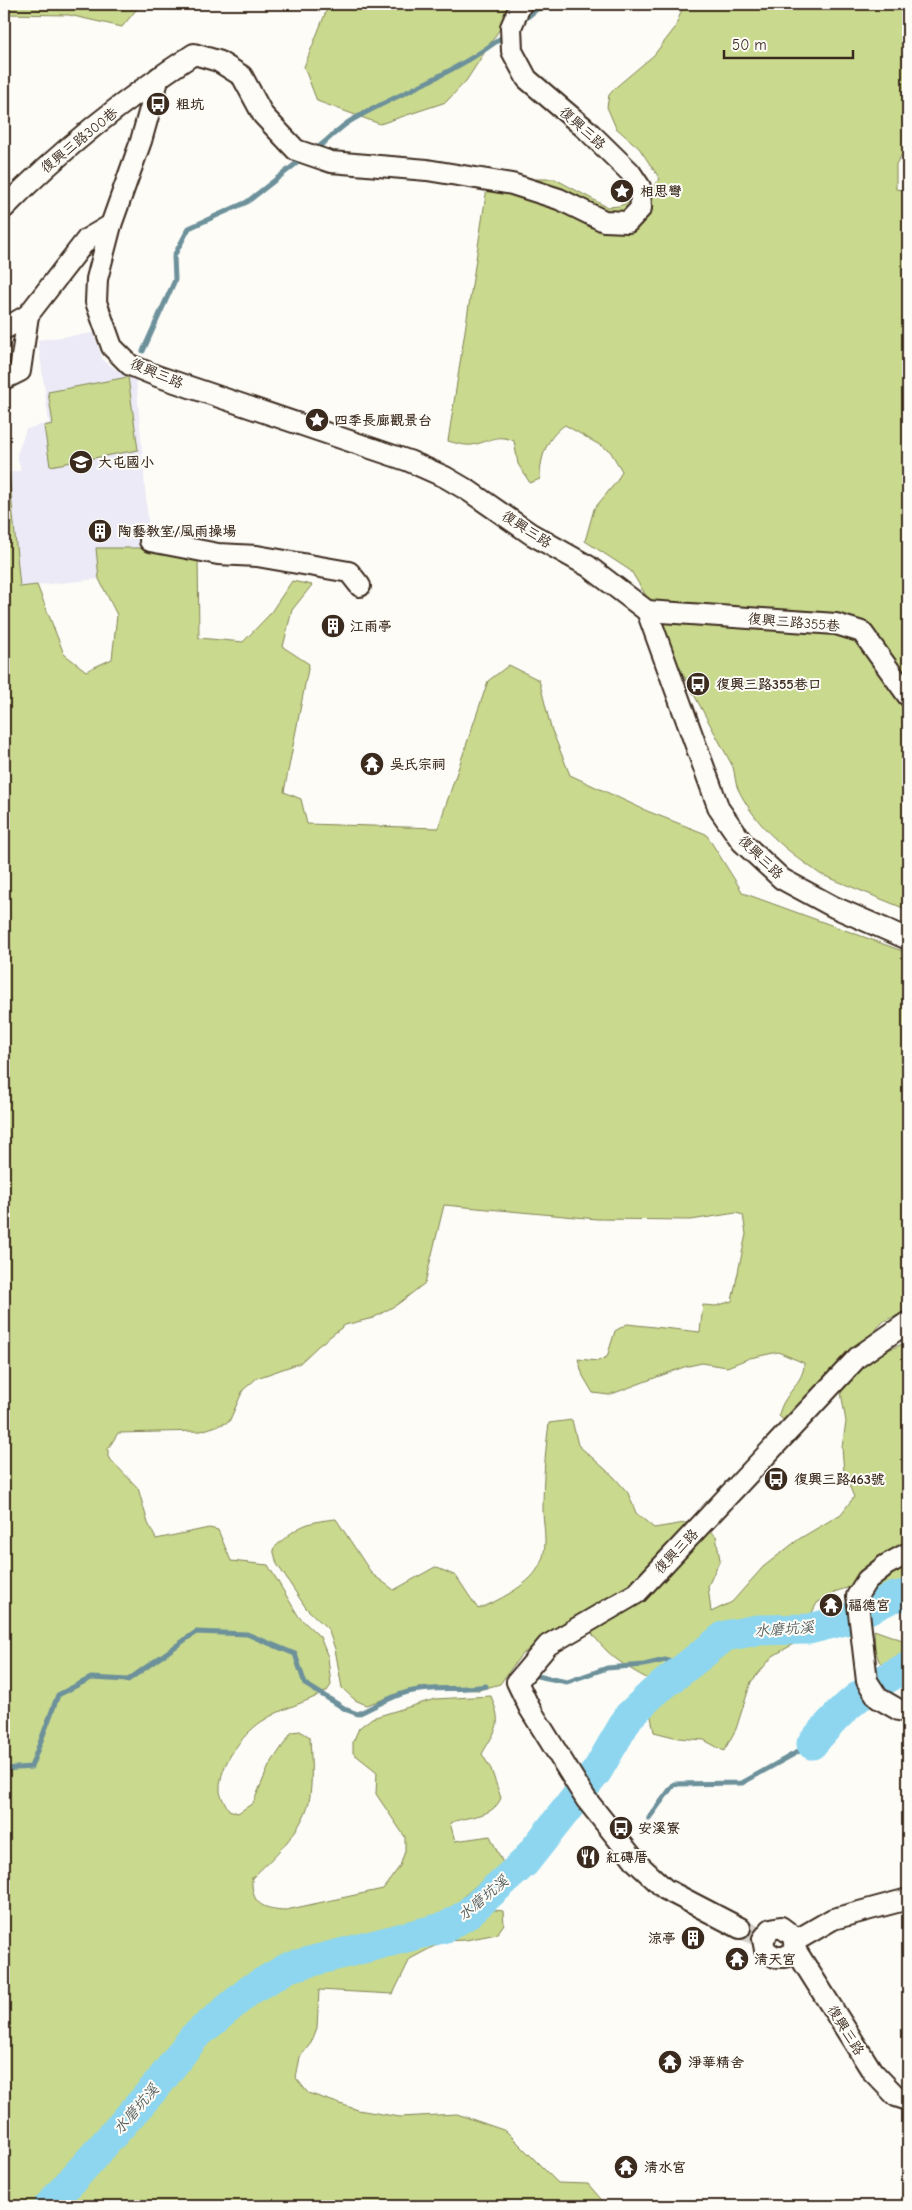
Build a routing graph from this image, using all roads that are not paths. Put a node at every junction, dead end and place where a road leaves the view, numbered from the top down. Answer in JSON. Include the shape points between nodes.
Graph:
{"nodes":[{"id":1,"x":521,"y":4,"type":"edge"},
{"id":2,"x":159,"y":77,"type":"junction"},
{"id":3,"x":4,"y":208,"type":"edge"},
{"id":4,"x":111,"y":225,"type":"junction"},
{"id":5,"x":28,"y":315,"type":"junction"},
{"id":6,"x":4,"y":330,"type":"edge"},
{"id":7,"x":4,"y":379,"type":"edge"},
{"id":8,"x":150,"y":542,"type":"dead end"},
{"id":9,"x":360,"y":586,"type":"dead end"},
{"id":10,"x":647,"y":612,"type":"junction"},
{"id":11,"x":908,"y":696,"type":"edge"},
{"id":12,"x":908,"y":939,"type":"edge"},
{"id":13,"x":908,"y":1322,"type":"edge"},
{"id":14,"x":908,"y":1553,"type":"edge"},
{"id":15,"x":908,"y":1712,"type":"edge"},
{"id":16,"x":908,"y":1899,"type":"edge"},
{"id":17,"x":740,"y":1928,"type":"tunnel mouth"},
{"id":18,"x":908,"y":2100,"type":"edge"}],
"edges":[{"from":1,"to":2,"type":"street","name":"復興三路","via":[[511,27],[512,51],[527,79],[630,172],[640,187],[642,208],[628,222],[604,221],[559,199],[512,184],[427,170],[330,162],[296,150],[263,115],[242,76],[218,61],[194,54]]},
{"from":2,"to":3,"type":"street","name":"復興三路300巷","via":[[41,170]]},
{"from":2,"to":4,"type":"street","name":"復興三路","via":[[141,141]]},
{"from":4,"to":5,"type":"street","via":[[86,239]]},
{"from":4,"to":10,"type":"street","name":"復興三路","via":[[96,302],[112,347],[130,365],[409,461],[446,477],[531,534],[588,566]]},
{"from":5,"to":6,"type":"street"},
{"from":5,"to":7,"type":"street","via":[[20,371]]},
{"from":8,"to":9,"type":"street","via":[[349,572]]},
{"from":10,"to":11,"type":"street","name":"復興三路355巷","via":[[836,624],[862,632]]},
{"from":10,"to":12,"type":"street","name":"復興三路","via":[[719,808],[742,842],[782,879],[834,907]]},
{"from":13,"to":17,"type":"street","name":"復興三路","via":[[858,1357],[637,1593],[548,1645],[517,1682],[581,1792],[637,1863],[665,1889]]},
{"from":14,"to":15,"type":"street","via":[[867,1580],[857,1596],[867,1681],[878,1698]]},
{"from":16,"to":18,"type":"street","name":"復興三路","via":[[833,1920],[795,1945],[872,2071],[896,2096]]}]}
